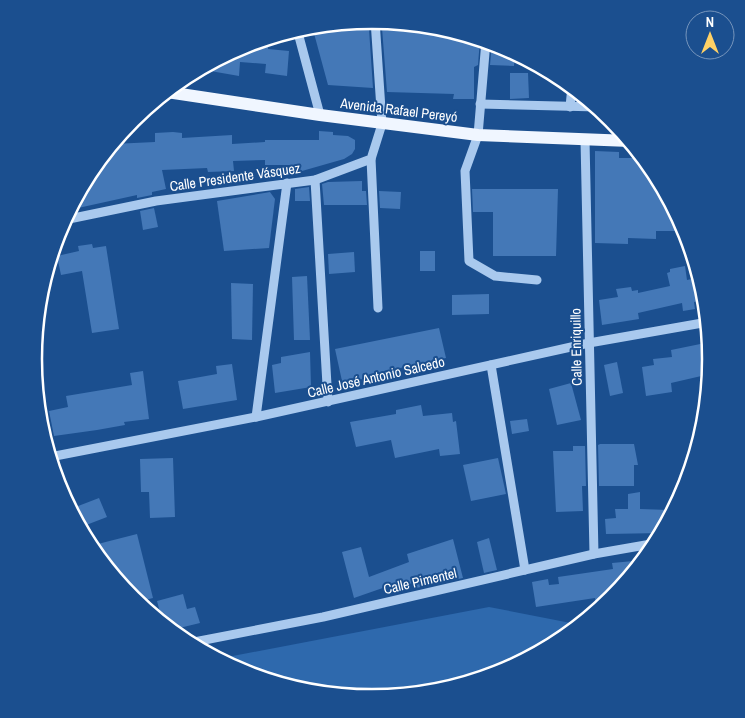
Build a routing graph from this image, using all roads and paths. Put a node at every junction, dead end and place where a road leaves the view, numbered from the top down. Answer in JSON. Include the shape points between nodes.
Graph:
{"nodes":[{"id":1,"x":377,"y":29,"type":"edge"},
{"id":2,"x":299,"y":37,"type":"edge"},
{"id":3,"x":485,"y":49,"type":"edge"},
{"id":4,"x":176,"y":93,"type":"edge"},
{"id":5,"x":571,"y":95,"type":"edge"},
{"id":6,"x":480,"y":104,"type":"junction"},
{"id":7,"x":570,"y":107,"type":"junction"},
{"id":8,"x":585,"y":107,"type":"edge"},
{"id":9,"x":320,"y":115,"type":"junction"},
{"id":10,"x":382,"y":124,"type":"junction"},
{"id":11,"x":478,"y":135,"type":"junction"},
{"id":12,"x":585,"y":140,"type":"junction"},
{"id":13,"x":621,"y":141,"type":"edge"},
{"id":14,"x":371,"y":159,"type":"junction"},
{"id":15,"x":315,"y":180,"type":"junction"},
{"id":16,"x":287,"y":183,"type":"junction"},
{"id":17,"x":74,"y":218,"type":"edge"},
{"id":18,"x":537,"y":280,"type":"dead end"},
{"id":19,"x":378,"y":308,"type":"dead end"},
{"id":20,"x":701,"y":323,"type":"edge"},
{"id":21,"x":589,"y":344,"type":"junction"},
{"id":22,"x":491,"y":365,"type":"junction"},
{"id":23,"x":328,"y":402,"type":"junction"},
{"id":24,"x":256,"y":417,"type":"junction"},
{"id":25,"x":57,"y":456,"type":"edge"},
{"id":26,"x":645,"y":545,"type":"edge"},
{"id":27,"x":594,"y":554,"type":"junction"},
{"id":28,"x":525,"y":570,"type":"junction"},
{"id":29,"x":200,"y":641,"type":"edge"}],
"edges":[{"from":1,"to":10,"type":"street"},
{"from":2,"to":9,"type":"street"},
{"from":3,"to":6,"type":"street"},
{"from":4,"to":9,"type":"main road","name":"Avenida Rafael Pereyó"},
{"from":5,"to":7,"type":"street"},
{"from":6,"to":7,"type":"street"},
{"from":6,"to":11,"type":"street"},
{"from":7,"to":8,"type":"street"},
{"from":9,"to":10,"type":"main road","name":"Avenida Rafael Pereyó"},
{"from":10,"to":11,"type":"main road","name":"Avenida Rafael Pereyó"},
{"from":10,"to":14,"type":"street"},
{"from":11,"to":12,"type":"main road","name":"Avenida Rafael Pereyó"},
{"from":11,"to":18,"type":"street","via":[[465,171],[469,261],[494,276]]},
{"from":12,"to":13,"type":"main road","name":"Avenida Rafael Pereyó"},
{"from":12,"to":21,"type":"street","name":"Calle Enriquillo"},
{"from":14,"to":15,"type":"street","name":"Calle Presidente Vásquez"},
{"from":14,"to":19,"type":"street"},
{"from":15,"to":16,"type":"street","name":"Calle Presidente Vásquez"},
{"from":15,"to":23,"type":"street"},
{"from":16,"to":17,"type":"street","name":"Calle Presidente Vásquez","via":[[156,201]]},
{"from":16,"to":24,"type":"street"},
{"from":20,"to":21,"type":"street","name":"Calle José Antonio Salcedo"},
{"from":21,"to":22,"type":"street","name":"Calle José Antonio Salcedo"},
{"from":21,"to":27,"type":"street","name":"Calle Enriquillo"},
{"from":22,"to":23,"type":"street","name":"Calle José Antonio Salcedo"},
{"from":22,"to":28,"type":"street"},
{"from":23,"to":24,"type":"street","name":"Calle José Antonio Salcedo"},
{"from":24,"to":25,"type":"street","name":"Calle José Antonio Salcedo"},
{"from":26,"to":27,"type":"street","name":"Calle Pimentel"},
{"from":27,"to":28,"type":"street","name":"Calle Pimentel"},
{"from":28,"to":29,"type":"street","name":"Calle Pimentel","via":[[323,618]]}]}
